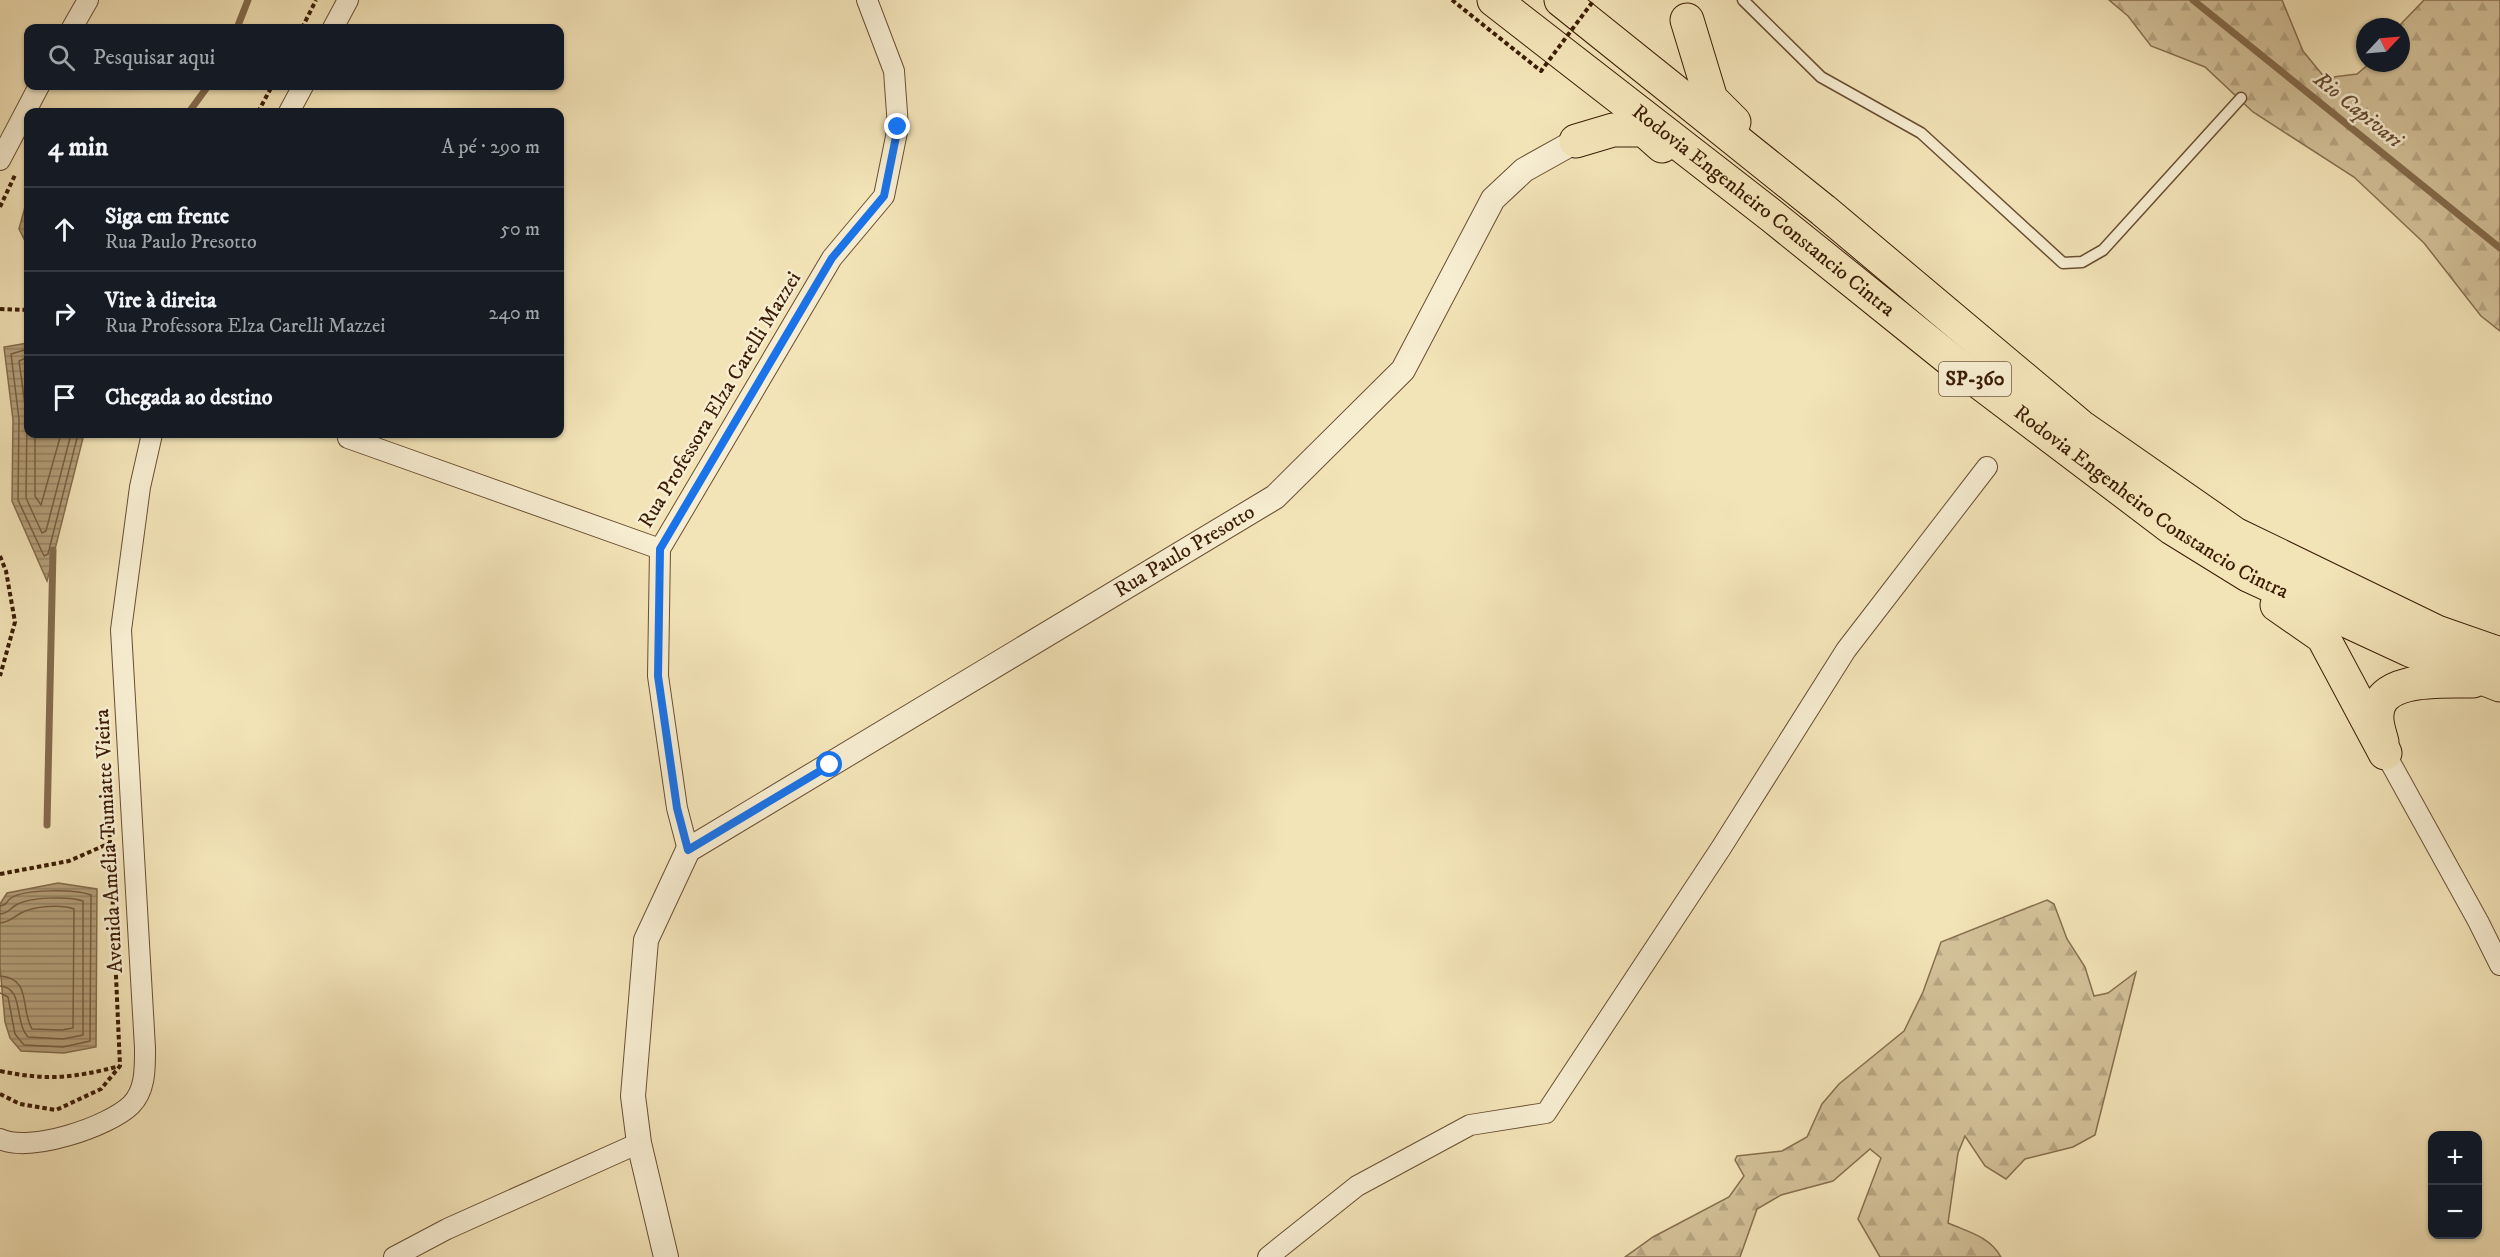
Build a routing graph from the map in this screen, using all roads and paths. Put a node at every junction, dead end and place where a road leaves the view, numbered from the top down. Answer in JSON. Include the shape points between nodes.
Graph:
{"nodes":[{"id":1,"x":88,"y":0,"type":"edge"},
{"id":2,"x":316,"y":0,"type":"edge"},
{"id":3,"x":348,"y":0,"type":"edge"},
{"id":4,"x":867,"y":0,"type":"edge"},
{"id":5,"x":1452,"y":0,"type":"edge"},
{"id":6,"x":1494,"y":0,"type":"edge"},
{"id":7,"x":1743,"y":0,"type":"edge"},
{"id":8,"x":1574,"y":2,"type":"edge"},
{"id":9,"x":1685,"y":10,"type":"edge"},
{"id":10,"x":74,"y":24,"type":"edge"},
{"id":11,"x":304,"y":24,"type":"edge"},
{"id":12,"x":335,"y":24,"type":"edge"},
{"id":13,"x":1541,"y":35,"type":"junction"},
{"id":14,"x":37,"y":90,"type":"edge"},
{"id":15,"x":270,"y":90,"type":"edge"},
{"id":16,"x":301,"y":90,"type":"edge"},
{"id":17,"x":2241,"y":98,"type":"dead end"},
{"id":18,"x":27,"y":108,"type":"edge"},
{"id":19,"x":260,"y":108,"type":"edge"},
{"id":20,"x":291,"y":108,"type":"edge"},
{"id":21,"x":24,"y":114,"type":"edge"},
{"id":22,"x":1576,"y":141,"type":"junction"},
{"id":23,"x":0,"y":160,"type":"edge"},
{"id":24,"x":1823,"y":210,"type":"junction"},
{"id":25,"x":1772,"y":216,"type":"junction"},
{"id":26,"x":0,"y":309,"type":"edge"},
{"id":27,"x":24,"y":310,"type":"edge"},
{"id":28,"x":151,"y":438,"type":"edge"},
{"id":29,"x":348,"y":438,"type":"dead end"},
{"id":30,"x":1988,"y":466,"type":"dead end"},
{"id":31,"x":2172,"y":528,"type":"junction"},
{"id":32,"x":660,"y":549,"type":"junction"},
{"id":33,"x":0,"y":556,"type":"edge"},
{"id":34,"x":2495,"y":673,"type":"edge"},
{"id":35,"x":0,"y":676,"type":"edge"},
{"id":36,"x":2385,"y":753,"type":"junction"},
{"id":37,"x":108,"y":808,"type":"dead end"},
{"id":38,"x":110,"y":843,"type":"junction"},
{"id":39,"x":688,"y":850,"type":"junction"},
{"id":40,"x":0,"y":874,"type":"edge"},
{"id":41,"x":2500,"y":965,"type":"edge"},
{"id":42,"x":120,"y":1066,"type":"junction"},
{"id":43,"x":0,"y":1071,"type":"edge"},
{"id":44,"x":0,"y":1094,"type":"edge"},
{"id":45,"x":0,"y":1139,"type":"edge"},
{"id":46,"x":639,"y":1143,"type":"junction"},
{"id":47,"x":394,"y":1257,"type":"edge"},
{"id":48,"x":666,"y":1257,"type":"edge"},
{"id":49,"x":1268,"y":1257,"type":"edge"}],
"edges":[{"from":1,"to":10,"type":"street"},
{"from":2,"to":11,"type":"path"},
{"from":3,"to":12,"type":"street"},
{"from":4,"to":32,"type":"street","name":"Rua Professora Elza Carelli Mazzei","via":[[894,71],[898,127],[884,196],[832,258]]},
{"from":5,"to":8,"type":"path","bridge":true,"via":[[1541,71]]},
{"from":6,"to":13,"type":"highway","name":"Rodovia Engenheiro Constancio Cintra","number":"SP-360"},
{"from":7,"to":17,"type":"lane","via":[[1821,77],[1921,134],[2063,263],[2082,262],[2103,250]]},
{"from":8,"to":9,"type":"highway","via":[[1676,66],[1683,56]]},
{"from":8,"to":24,"type":"highway","name":"Rodovia Engenheiro Constancio Cintra","number":"SP-360"},
{"from":9,"to":24,"type":"highway","via":[[1711,99]]},
{"from":13,"to":22,"type":"highway","via":[[1614,103],[1615,112],[1610,119]]},
{"from":13,"to":25,"type":"highway","name":"Rodovia Engenheiro Constancio Cintra","number":"SP-360"},
{"from":14,"to":18,"type":"street"},
{"from":15,"to":19,"type":"path"},
{"from":16,"to":20,"type":"street"},
{"from":21,"to":23,"type":"street"},
{"from":22,"to":25,"type":"highway","via":[[1613,130],[1644,130],[1675,158]]},
{"from":22,"to":39,"type":"street","name":"Rua Paulo Presotto","via":[[1524,170],[1493,199],[1403,370],[1275,497]]},
{"from":24,"to":34,"type":"highway","name":"Rodovia Engenheiro Constancio Cintra","number":"SP-360","via":[[2080,426],[2235,534],[2437,632]]},
{"from":25,"to":31,"type":"highway","name":"Rodovia Engenheiro Constancio Cintra","number":"SP-360","via":[[1962,369]]},
{"from":26,"to":27,"type":"path"},
{"from":28,"to":45,"type":"street","name":"Avenida Amélia Tumiatte Vieira","via":[[140,487],[122,630],[145,1081],[132,1105],[95,1127],[39,1142]]},
{"from":29,"to":32,"type":"street"},
{"from":30,"to":49,"type":"street","via":[[1846,650],[1546,1113],[1470,1125],[1357,1186]]},
{"from":31,"to":34,"type":"highway","name":"Rodovia Engenheiro Constancio Cintra","number":"SP-360","via":[[2248,574],[2410,650]]},
{"from":31,"to":36,"type":"highway","via":[[2323,637]]},
{"from":32,"to":39,"type":"street","name":"Rua Professora Elza Carelli Mazzei","via":[[658,676],[677,808]]},
{"from":33,"to":35,"type":"path","via":[[15,621]]},
{"from":34,"to":36,"type":"highway","via":[[2410,683],[2385,696],[2377,714]]},
{"from":36,"to":41,"type":"street"},
{"from":37,"to":38,"type":"path"},
{"from":38,"to":40,"type":"path","via":[[69,861]]},
{"from":38,"to":42,"type":"path"},
{"from":39,"to":46,"type":"street","via":[[646,940],[633,1096]]},
{"from":42,"to":43,"type":"path","via":[[75,1077],[34,1078]]},
{"from":42,"to":44,"type":"path","via":[[101,1089],[56,1110],[20,1104]]},
{"from":46,"to":47,"type":"street","via":[[447,1229]]},
{"from":46,"to":48,"type":"street"}]}
